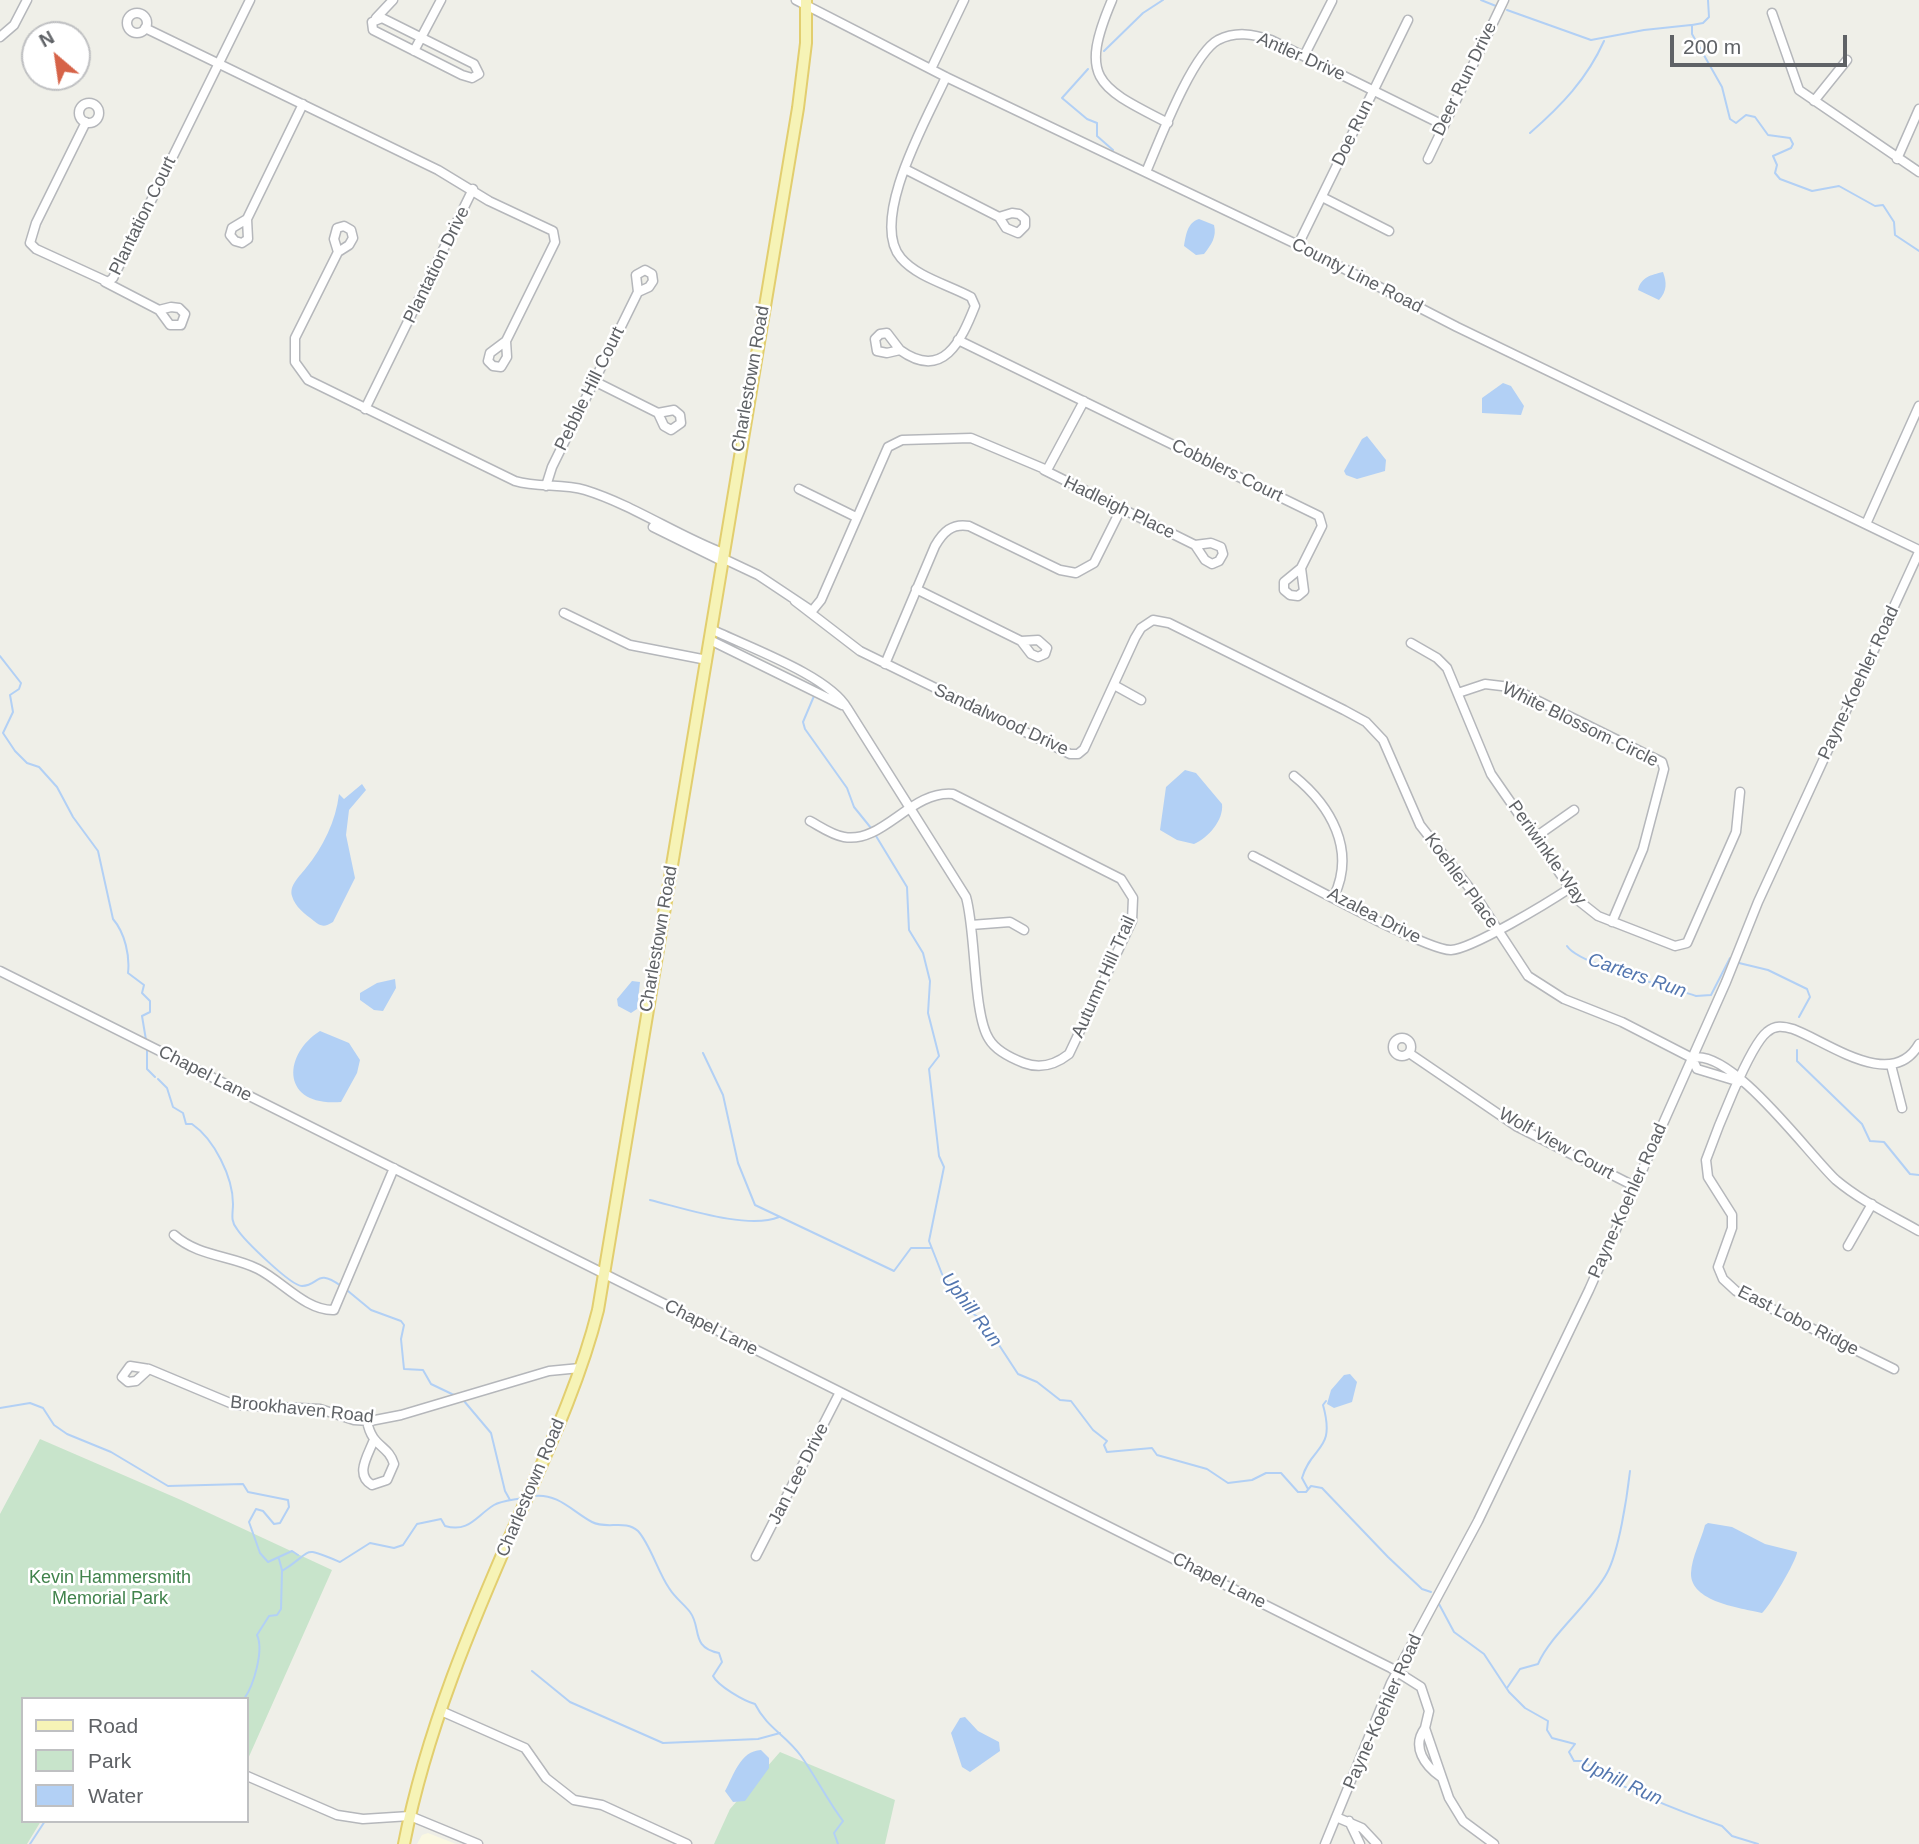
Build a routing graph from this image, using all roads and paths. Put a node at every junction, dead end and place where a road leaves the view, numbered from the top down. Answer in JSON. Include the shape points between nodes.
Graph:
{"nodes":[{"id":1,"x":27,"y":0,"type":"edge"},
{"id":2,"x":250,"y":0,"type":"edge"},
{"id":3,"x":393,"y":0,"type":"edge"},
{"id":4,"x":441,"y":0,"type":"edge"},
{"id":5,"x":964,"y":0,"type":"edge"},
{"id":6,"x":1112,"y":0,"type":"edge"},
{"id":7,"x":1504,"y":0,"type":"edge"},
{"id":8,"x":1332,"y":1,"type":"edge"},
{"id":9,"x":803,"y":2,"type":"edge"},
{"id":10,"x":1772,"y":13,"type":"dead end"},
{"id":11,"x":376,"y":18,"type":"junction"},
{"id":12,"x":1408,"y":20,"type":"dead end"},
{"id":13,"x":145,"y":27,"type":"dead end"},
{"id":14,"x":0,"y":37,"type":"edge"},
{"id":15,"x":421,"y":38,"type":"junction"},
{"id":16,"x":414,"y":51,"type":"junction"},
{"id":17,"x":1304,"y":55,"type":"junction"},
{"id":18,"x":1847,"y":60,"type":"dead end"},
{"id":19,"x":219,"y":63,"type":"junction"},
{"id":20,"x":931,"y":69,"type":"junction"},
{"id":21,"x":946,"y":77,"type":"junction"},
{"id":22,"x":1374,"y":90,"type":"junction"},
{"id":23,"x":1814,"y":101,"type":"junction"},
{"id":24,"x":303,"y":104,"type":"junction"},
{"id":25,"x":1919,"y":109,"type":"edge"},
{"id":26,"x":86,"y":122,"type":"dead end"},
{"id":27,"x":1168,"y":122,"type":"junction"},
{"id":28,"x":1443,"y":125,"type":"junction"},
{"id":29,"x":1427,"y":159,"type":"dead end"},
{"id":30,"x":1897,"y":159,"type":"junction"},
{"id":31,"x":905,"y":169,"type":"junction"},
{"id":32,"x":1146,"y":172,"type":"junction"},
{"id":33,"x":1919,"y":172,"type":"edge"},
{"id":34,"x":473,"y":189,"type":"junction"},
{"id":35,"x":1322,"y":197,"type":"junction"},
{"id":36,"x":999,"y":217,"type":"dead end"},
{"id":37,"x":247,"y":219,"type":"dead end"},
{"id":38,"x":1389,"y":231,"type":"dead end"},
{"id":39,"x":1298,"y":245,"type":"junction"},
{"id":40,"x":338,"y":252,"type":"dead end"},
{"id":41,"x":105,"y":282,"type":"junction"},
{"id":42,"x":638,"y":292,"type":"dead end"},
{"id":43,"x":159,"y":310,"type":"dead end"},
{"id":44,"x":958,"y":340,"type":"junction"},
{"id":45,"x":506,"y":341,"type":"dead end"},
{"id":46,"x":901,"y":350,"type":"dead end"},
{"id":47,"x":594,"y":381,"type":"junction"},
{"id":48,"x":1084,"y":401,"type":"junction"},
{"id":49,"x":1919,"y":406,"type":"edge"},
{"id":50,"x":365,"y":409,"type":"junction"},
{"id":51,"x":658,"y":413,"type":"dead end"},
{"id":52,"x":1044,"y":470,"type":"junction"},
{"id":53,"x":546,"y":486,"type":"junction"},
{"id":54,"x":799,"y":489,"type":"dead end"},
{"id":55,"x":1121,"y":509,"type":"junction"},
{"id":56,"x":856,"y":517,"type":"junction"},
{"id":57,"x":1866,"y":524,"type":"junction"},
{"id":58,"x":1195,"y":545,"type":"dead end"},
{"id":59,"x":1919,"y":551,"type":"edge"},
{"id":60,"x":723,"y":557,"type":"junction"},
{"id":61,"x":1301,"y":568,"type":"dead end"},
{"id":62,"x":916,"y":589,"type":"junction"},
{"id":63,"x":795,"y":601,"type":"junction"},
{"id":64,"x":564,"y":613,"type":"dead end"},
{"id":65,"x":711,"y":635,"type":"junction"},
{"id":66,"x":1021,"y":641,"type":"dead end"},
{"id":67,"x":1411,"y":643,"type":"dead end"},
{"id":68,"x":707,"y":660,"type":"junction"},
{"id":69,"x":885,"y":664,"type":"junction"},
{"id":70,"x":1266,"y":671,"type":"joint"},
{"id":71,"x":1114,"y":685,"type":"junction"},
{"id":72,"x":1458,"y":693,"type":"junction"},
{"id":73,"x":1141,"y":699,"type":"dead end"},
{"id":74,"x":1294,"y":775,"type":"dead end"},
{"id":75,"x":1740,"y":792,"type":"dead end"},
{"id":76,"x":911,"y":807,"type":"junction"},
{"id":77,"x":1574,"y":810,"type":"dead end"},
{"id":78,"x":810,"y":821,"type":"dead end"},
{"id":79,"x":1537,"y":836,"type":"junction"},
{"id":80,"x":1253,"y":856,"type":"dead end"},
{"id":81,"x":1570,"y":888,"type":"junction"},
{"id":82,"x":1334,"y":897,"type":"junction"},
{"id":83,"x":1612,"y":922,"type":"junction"},
{"id":84,"x":971,"y":925,"type":"junction"},
{"id":85,"x":1497,"y":929,"type":"junction"},
{"id":86,"x":1024,"y":930,"type":"dead end"},
{"id":87,"x":0,"y":971,"type":"edge"},
{"id":88,"x":1919,"y":1044,"type":"edge"},
{"id":89,"x":1409,"y":1053,"type":"dead end"},
{"id":90,"x":1692,"y":1058,"type":"junction"},
{"id":91,"x":1891,"y":1065,"type":"junction"},
{"id":92,"x":1740,"y":1082,"type":"junction"},
{"id":93,"x":1902,"y":1108,"type":"dead end"},
{"id":94,"x":394,"y":1168,"type":"junction"},
{"id":95,"x":1634,"y":1186,"type":"junction"},
{"id":96,"x":1872,"y":1204,"type":"junction"},
{"id":97,"x":1919,"y":1231,"type":"edge"},
{"id":98,"x":174,"y":1234,"type":"dead end"},
{"id":99,"x":1848,"y":1245,"type":"dead end"},
{"id":100,"x":605,"y":1274,"type":"junction"},
{"id":101,"x":580,"y":1368,"type":"junction"},
{"id":102,"x":149,"y":1369,"type":"dead end"},
{"id":103,"x":1895,"y":1369,"type":"dead end"},
{"id":104,"x":840,"y":1392,"type":"junction"},
{"id":105,"x":367,"y":1421,"type":"junction"},
{"id":106,"x":373,"y":1442,"type":"junction"},
{"id":107,"x":756,"y":1556,"type":"dead end"},
{"id":108,"x":1396,"y":1672,"type":"junction"},
{"id":109,"x":441,"y":1710,"type":"junction"},
{"id":110,"x":248,"y":1776,"type":"edge"},
{"id":111,"x":410,"y":1816,"type":"junction"},
{"id":112,"x":1336,"y":1816,"type":"junction"},
{"id":113,"x":1349,"y":1821,"type":"junction"},
{"id":114,"x":404,"y":1844,"type":"edge"},
{"id":115,"x":478,"y":1844,"type":"edge"},
{"id":116,"x":687,"y":1844,"type":"edge"},
{"id":117,"x":1325,"y":1844,"type":"edge"},
{"id":118,"x":1360,"y":1844,"type":"edge"},
{"id":119,"x":1377,"y":1844,"type":"edge"},
{"id":120,"x":1494,"y":1844,"type":"edge"}],
"edges":[{"from":1,"to":14,"type":"street","via":[[14,25]]},
{"from":2,"to":19,"type":"street","name":"Plantation Court"},
{"from":3,"to":11,"type":"street"},
{"from":4,"to":15,"type":"street"},
{"from":5,"to":20,"type":"street"},
{"from":6,"to":27,"type":"street","via":[[1094,50],[1100,76],[1115,95]]},
{"from":7,"to":28,"type":"street","name":"Deer Run Drive"},
{"from":8,"to":17,"type":"street"},
{"from":9,"to":20,"type":"street","name":"County Line Road"},
{"from":9,"to":60,"type":"main road","name":"Charlestown Road","via":[[806,43],[798,108]]},
{"from":10,"to":23,"type":"street","via":[[1795,83]]},
{"from":11,"to":15,"type":"street"},
{"from":11,"to":16,"type":"street","via":[[373,30]]},
{"from":12,"to":22,"type":"street","name":"Doe Run"},
{"from":13,"to":19,"type":"street","name":"Plantation Drive"},
{"from":15,"to":16,"type":"street"},
{"from":15,"to":16,"type":"street","via":[[474,64],[478,74],[468,78]]},
{"from":17,"to":22,"type":"street","name":"Antler Drive"},
{"from":17,"to":27,"type":"street","name":"Antler Drive","via":[[1252,34],[1217,41],[1200,57]]},
{"from":18,"to":23,"type":"street"},
{"from":19,"to":24,"type":"street","name":"Plantation Drive"},
{"from":19,"to":41,"type":"street","name":"Plantation Court","via":[[113,278]]},
{"from":20,"to":21,"type":"street","name":"County Line Road"},
{"from":21,"to":31,"type":"street"},
{"from":21,"to":32,"type":"street","name":"County Line Road"},
{"from":22,"to":28,"type":"street","name":"Antler Drive"},
{"from":22,"to":35,"type":"street","name":"Doe Run"},
{"from":23,"to":30,"type":"street"},
{"from":24,"to":34,"type":"street","name":"Plantation Drive"},
{"from":24,"to":37,"type":"street"},
{"from":25,"to":30,"type":"street"},
{"from":26,"to":41,"type":"street","name":"Plantation Court","via":[[30,243]]},
{"from":27,"to":32,"type":"street","name":"Antler Drive"},
{"from":28,"to":29,"type":"street","name":"Deer Run Drive"},
{"from":30,"to":33,"type":"street"},
{"from":31,"to":36,"type":"street"},
{"from":31,"to":44,"type":"street","via":[[892,215],[893,243],[908,265],[974,299],[974,309]]},
{"from":32,"to":39,"type":"street","name":"County Line Road"},
{"from":34,"to":45,"type":"street","via":[[553,232],[556,238]]},
{"from":34,"to":50,"type":"street","name":"Plantation Drive"},
{"from":35,"to":38,"type":"street"},
{"from":35,"to":39,"type":"street","name":"Doe Run"},
{"from":39,"to":57,"type":"street","name":"County Line Road","via":[[1457,327]]},
{"from":40,"to":50,"type":"street","via":[[299,330],[294,354],[308,380]]},
{"from":41,"to":43,"type":"street"},
{"from":42,"to":47,"type":"street","name":"Pebble Hill Court"},
{"from":44,"to":46,"type":"street","via":[[950,354],[935,361]]},
{"from":44,"to":48,"type":"street"},
{"from":47,"to":51,"type":"street"},
{"from":47,"to":53,"type":"street","name":"Pebble Hill Court"},
{"from":48,"to":52,"type":"street","via":[[1053,462]]},
{"from":48,"to":61,"type":"street","name":"Cobblers Court","via":[[1320,516],[1322,526]]},
{"from":49,"to":57,"type":"street"},
{"from":50,"to":53,"type":"street","via":[[515,481]]},
{"from":52,"to":55,"type":"street","name":"Hadleigh Place"},
{"from":52,"to":56,"type":"street","name":"Hadleigh Place","via":[[977,439],[902,440],[885,452]]},
{"from":53,"to":60,"type":"street","via":[[582,489]]},
{"from":54,"to":56,"type":"street"},
{"from":55,"to":58,"type":"street","name":"Hadleigh Place"},
{"from":55,"to":62,"type":"street","via":[[1094,562],[1076,573],[1060,570],[969,526],[952,527],[938,540]]},
{"from":56,"to":63,"type":"street","name":"Hadleigh Place","via":[[816,608],[809,611]]},
{"from":57,"to":59,"type":"street","name":"County Line Road"},
{"from":59,"to":90,"type":"street","name":"Payne-Koehler Road","via":[[1758,902]]},
{"from":60,"to":63,"type":"street","name":"Sandalwood Drive"},
{"from":60,"to":65,"type":"main road","name":"Charlestown Road"},
{"from":62,"to":66,"type":"street"},
{"from":62,"to":69,"type":"street"},
{"from":63,"to":69,"type":"street","name":"Sandalwood Drive","via":[[854,647]]},
{"from":64,"to":68,"type":"street","via":[[629,645]]},
{"from":65,"to":68,"type":"main road","name":"Charlestown Road"},
{"from":65,"to":76,"type":"street","name":"Autumn Hill Trail","via":[[817,680],[836,694]]},
{"from":67,"to":72,"type":"street","name":"Periwinkle Way","via":[[1442,663]]},
{"from":68,"to":100,"type":"main road","name":"Charlestown Road"},
{"from":69,"to":71,"type":"street","name":"Sandalwood Drive","via":[[1074,755],[1084,748]]},
{"from":70,"to":71,"type":"street","name":"Sandalwood Drive","via":[[1169,623],[1153,620],[1141,628]]},
{"from":70,"to":85,"type":"street","name":"Koehler Place","via":[[1359,717],[1378,733],[1420,825]]},
{"from":71,"to":73,"type":"street"},
{"from":72,"to":79,"type":"street","name":"Periwinkle Way","via":[[1491,774]]},
{"from":72,"to":83,"type":"street","name":"White Blossom Circle","via":[[1490,683],[1510,687],[1662,762],[1643,849]]},
{"from":74,"to":82,"type":"street","via":[[1322,801],[1340,844],[1345,867]]},
{"from":75,"to":83,"type":"street","name":"Periwinkle Way","via":[[1737,832],[1687,943],[1675,946]]},
{"from":76,"to":78,"type":"street","via":[[859,837],[838,836]]},
{"from":76,"to":84,"type":"street","name":"Autumn Hill Trail","via":[[963,888]]},
{"from":76,"to":84,"type":"street","name":"Autumn Hill Trail","via":[[933,795],[961,796],[1114,874],[1126,884],[1134,906],[1126,937],[1077,1041],[1063,1058],[1045,1066],[1005,1054],[986,1034]]},
{"from":77,"to":79,"type":"street"},
{"from":79,"to":81,"type":"street","name":"Periwinkle Way"},
{"from":80,"to":82,"type":"street","name":"Azalea Drive"},
{"from":81,"to":83,"type":"street","name":"Periwinkle Way","via":[[1584,907]]},
{"from":81,"to":85,"type":"street","name":"Azalea Drive"},
{"from":82,"to":85,"type":"street","name":"Azalea Drive","via":[[1446,949],[1464,947]]},
{"from":84,"to":86,"type":"street","via":[[1010,922]]},
{"from":85,"to":90,"type":"street","name":"Koehler Place","via":[[1541,987]]},
{"from":87,"to":94,"type":"street","name":"Chapel Lane"},
{"from":88,"to":91,"type":"street","via":[[1907,1059]]},
{"from":89,"to":95,"type":"street","name":"Wolf View Court","via":[[1516,1126]]},
{"from":90,"to":92,"type":"street","name":"Koehler Place","via":[[1703,1058],[1729,1071]]},
{"from":90,"to":95,"type":"street","name":"Payne-Koehler Road"},
{"from":91,"to":92,"type":"street","name":"East Lobo Ridge","via":[[1862,1060],[1781,1026],[1763,1035]]},
{"from":91,"to":93,"type":"street"},
{"from":92,"to":96,"type":"street","name":"Koehler Place","via":[[1759,1094],[1835,1178]]},
{"from":92,"to":103,"type":"street","name":"East Lobo Ridge","via":[[1706,1160],[1708,1177],[1732,1215],[1718,1267],[1723,1279],[1736,1291]]},
{"from":94,"to":98,"type":"street","via":[[338,1305],[330,1311],[261,1270],[202,1252]]},
{"from":94,"to":100,"type":"street","name":"Chapel Lane"},
{"from":95,"to":108,"type":"street","name":"Payne-Koehler Road","via":[[1478,1521]]},
{"from":96,"to":97,"type":"street","name":"Koehler Place"},
{"from":96,"to":99,"type":"street"},
{"from":100,"to":101,"type":"main road","name":"Charlestown Road"},
{"from":100,"to":104,"type":"street","name":"Chapel Lane"},
{"from":101,"to":105,"type":"street","name":"Brookhaven Road","via":[[549,1371]]},
{"from":101,"to":109,"type":"main road","name":"Charlestown Road","via":[[467,1636]]},
{"from":102,"to":105,"type":"street","name":"Brookhaven Road","via":[[235,1405],[320,1409]]},
{"from":104,"to":107,"type":"street","name":"Jan Lee Drive"},
{"from":104,"to":108,"type":"street","name":"Chapel Lane"},
{"from":105,"to":106,"type":"street"},
{"from":106,"to":106,"type":"street","via":[[394,1464],[387,1480],[372,1485],[362,1475]]},
{"from":108,"to":112,"type":"street","name":"Payne-Koehler Road"},
{"from":108,"to":120,"type":"street","name":"Chapel Lane","via":[[1422,1687],[1429,1711],[1425,1728],[1441,1777],[1463,1821]]},
{"from":109,"to":111,"type":"main road","name":"Charlestown Road"},
{"from":109,"to":116,"type":"street","via":[[525,1748],[547,1778],[574,1800],[602,1805]]},
{"from":110,"to":111,"type":"street","via":[[337,1815],[363,1819]]},
{"from":111,"to":114,"type":"main road","name":"Charlestown Road"},
{"from":111,"to":115,"type":"street"},
{"from":112,"to":113,"type":"street"},
{"from":112,"to":117,"type":"street","name":"Payne-Koehler Road"},
{"from":113,"to":118,"type":"street"},
{"from":113,"to":119,"type":"street"}]}
